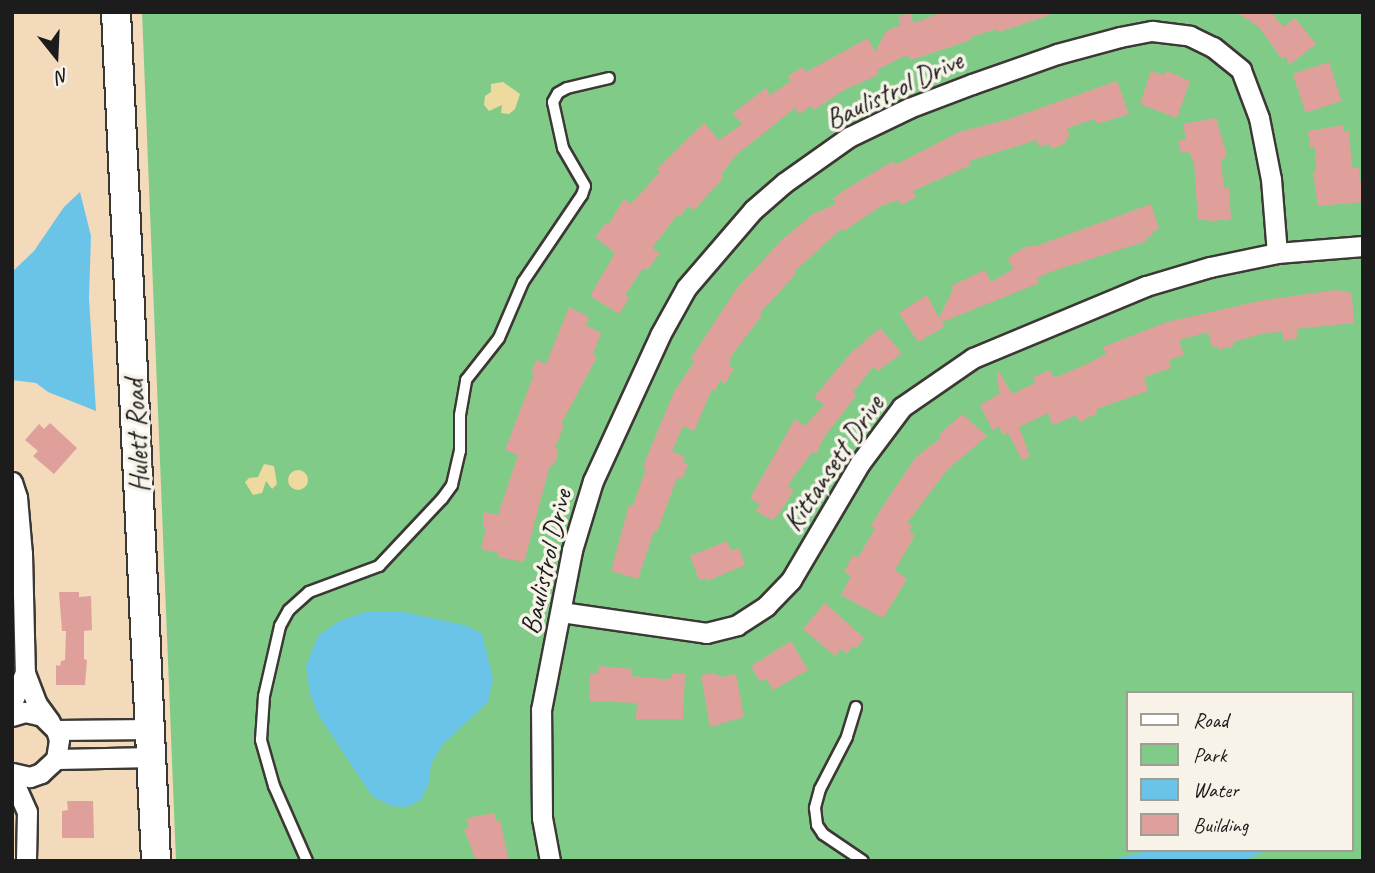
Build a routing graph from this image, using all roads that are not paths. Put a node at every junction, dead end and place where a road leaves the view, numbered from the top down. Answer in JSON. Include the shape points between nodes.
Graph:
{"nodes":[{"id":1,"x":116,"y":12,"type":"edge"},
{"id":2,"x":609,"y":79,"type":"dead end"},
{"id":3,"x":1363,"y":246,"type":"edge"},
{"id":4,"x":1277,"y":253,"type":"junction"},
{"id":5,"x":12,"y":482,"type":"edge"},
{"id":6,"x":16,"y":530,"type":"edge"},
{"id":7,"x":561,"y":612,"type":"junction"},
{"id":8,"x":18,"y":622,"type":"edge"},
{"id":9,"x":25,"y":673,"type":"junction"},
{"id":10,"x":12,"y":703,"type":"edge"},
{"id":11,"x":856,"y":707,"type":"dead end"},
{"id":12,"x":12,"y":716,"type":"edge"},
{"id":13,"x":53,"y":726,"type":"junction"},
{"id":14,"x":152,"y":729,"type":"junction"},
{"id":15,"x":153,"y":757,"type":"junction"},
{"id":16,"x":56,"y":759,"type":"junction"},
{"id":17,"x":41,"y":773,"type":"junction"},
{"id":18,"x":12,"y":775,"type":"edge"},
{"id":19,"x":27,"y":812,"type":"junction"},
{"id":20,"x":26,"y":861,"type":"edge"},
{"id":21,"x":156,"y":861,"type":"edge"},
{"id":22,"x":307,"y":861,"type":"edge"},
{"id":23,"x":550,"y":861,"type":"edge"},
{"id":24,"x":863,"y":861,"type":"edge"}],
"edges":[{"from":1,"to":14,"type":"street","name":"Hulett Road"},
{"from":2,"to":22,"type":"lane","via":[[567,88],[553,102],[563,148],[585,186],[523,282],[499,338],[466,380],[452,485],[379,566],[309,592],[289,610],[280,626],[264,696],[261,740],[274,786]]},
{"from":3,"to":4,"type":"street","name":"Kittansett Drive"},
{"from":4,"to":7,"type":"street","name":"Kittansett Drive","via":[[1146,286],[972,358],[902,407],[860,463],[791,580],[766,606],[737,625],[706,633]]},
{"from":4,"to":7,"type":"street","name":"Baulistrol Drive","via":[[1264,142],[1241,70],[1213,47],[1190,36],[1152,31],[1057,54],[909,108],[849,137],[753,210],[686,288],[593,481],[572,550]]},
{"from":5,"to":6,"type":"street","via":[[17,497]]},
{"from":6,"to":8,"type":"street"},
{"from":7,"to":23,"type":"street","name":"Baulistrol Drive","via":[[541,710],[541,818]]},
{"from":8,"to":9,"type":"street"},
{"from":9,"to":10,"type":"street"},
{"from":9,"to":13,"type":"street","via":[[37,704]]},
{"from":11,"to":24,"type":"lane","via":[[848,737],[815,808],[823,834]]},
{"from":12,"to":13,"type":"street","via":[[35,713]]},
{"from":13,"to":14,"type":"street"},
{"from":13,"to":16,"type":"street","via":[[59,740]]},
{"from":14,"to":15,"type":"street","name":"Hulett Road"},
{"from":15,"to":16,"type":"street"},
{"from":15,"to":21,"type":"street","name":"Hulett Road"},
{"from":16,"to":17,"type":"street"},
{"from":17,"to":18,"type":"street"},
{"from":17,"to":19,"type":"street"},
{"from":18,"to":19,"type":"street"},
{"from":19,"to":20,"type":"street"}]}
